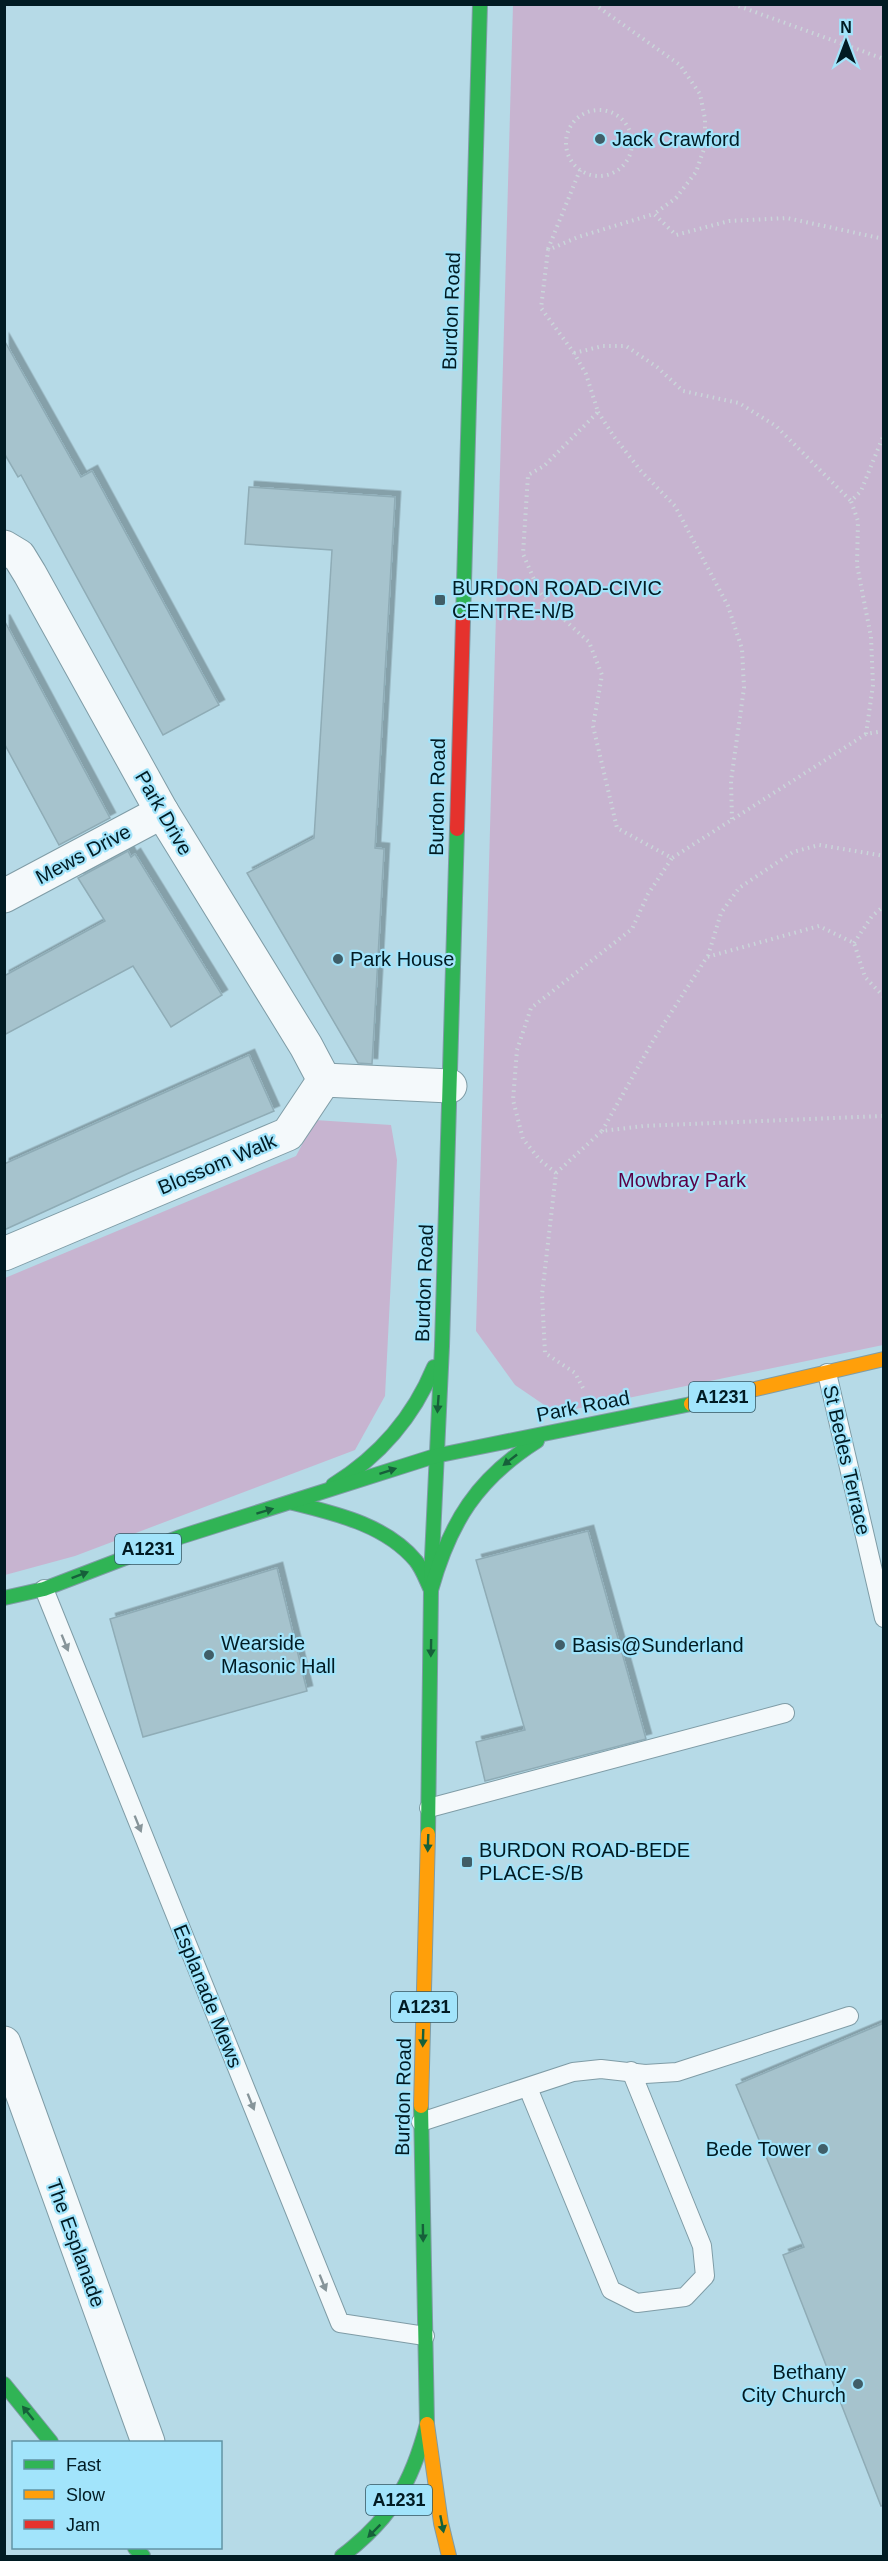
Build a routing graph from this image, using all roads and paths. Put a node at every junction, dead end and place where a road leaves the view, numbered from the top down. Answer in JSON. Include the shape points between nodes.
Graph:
{"nodes":[{"id":1,"x":480,"y":4,"type":"edge"},
{"id":2,"x":594,"y":4,"type":"edge"},
{"id":3,"x":733,"y":4,"type":"edge"},
{"id":4,"x":884,"y":58,"type":"edge"},
{"id":5,"x":579,"y":170,"type":"junction"},
{"id":6,"x":654,"y":214,"type":"junction"},
{"id":7,"x":884,"y":239,"type":"edge"},
{"id":8,"x":548,"y":250,"type":"junction"},
{"id":9,"x":574,"y":353,"type":"junction"},
{"id":10,"x":598,"y":412,"type":"junction"},
{"id":11,"x":884,"y":434,"type":"edge"},
{"id":12,"x":851,"y":501,"type":"junction"},
{"id":13,"x":4,"y":547,"type":"edge"},
{"id":14,"x":884,"y":731,"type":"edge"},
{"id":15,"x":866,"y":734,"type":"junction"},
{"id":16,"x":162,"y":812,"type":"junction"},
{"id":17,"x":732,"y":819,"type":"junction"},
{"id":18,"x":884,"y":856,"type":"edge"},
{"id":19,"x":672,"y":858,"type":"junction"},
{"id":20,"x":4,"y":896,"type":"edge"},
{"id":21,"x":884,"y":906,"type":"edge"},
{"id":22,"x":854,"y":943,"type":"junction"},
{"id":23,"x":707,"y":957,"type":"junction"},
{"id":24,"x":884,"y":997,"type":"edge"},
{"id":25,"x":324,"y":1080,"type":"junction"},
{"id":26,"x":450,"y":1086,"type":"junction"},
{"id":27,"x":884,"y":1116,"type":"edge"},
{"id":28,"x":602,"y":1131,"type":"junction"},
{"id":29,"x":556,"y":1173,"type":"junction"},
{"id":30,"x":4,"y":1254,"type":"edge"},
{"id":31,"x":442,"y":1346,"type":"junction"},
{"id":32,"x":545,"y":1353,"type":"dead end"},
{"id":33,"x":884,"y":1359,"type":"edge"},
{"id":34,"x":827,"y":1373,"type":"junction"},
{"id":35,"x":560,"y":1431,"type":"junction"},
{"id":36,"x":435,"y":1456,"type":"junction"},
{"id":37,"x":293,"y":1503,"type":"junction"},
{"id":38,"x":44,"y":1588,"type":"junction"},
{"id":39,"x":431,"y":1590,"type":"junction"},
{"id":40,"x":4,"y":1598,"type":"edge"},
{"id":41,"x":884,"y":1618,"type":"edge"},
{"id":42,"x":784,"y":1713,"type":"dead end"},
{"id":43,"x":429,"y":1808,"type":"junction"},
{"id":44,"x":849,"y":2016,"type":"dead end"},
{"id":45,"x":4,"y":2043,"type":"edge"},
{"id":46,"x":631,"y":2071,"type":"junction"},
{"id":47,"x":528,"y":2088,"type":"junction"},
{"id":48,"x":421,"y":2122,"type":"junction"},
{"id":49,"x":425,"y":2336,"type":"junction"},
{"id":50,"x":4,"y":2384,"type":"edge"},
{"id":51,"x":428,"y":2424,"type":"junction"},
{"id":52,"x":50,"y":2441,"type":"edge"},
{"id":53,"x":148,"y":2441,"type":"edge"},
{"id":54,"x":342,"y":2556,"type":"edge"},
{"id":55,"x":449,"y":2556,"type":"edge"}],
"edges":[{"from":1,"to":26,"type":"main road","name":"Burdon Road"},
{"from":2,"to":6,"type":"path","via":[[680,65],[700,94],[705,146],[696,172],[676,198]]},
{"from":3,"to":4,"type":"path"},
{"from":5,"to":5,"type":"path","via":[[566,140],[575,120],[594,110],[616,113],[624,120],[633,140],[627,161],[620,169],[600,176]]},
{"from":5,"to":8,"type":"path"},
{"from":6,"to":7,"type":"path","via":[[676,236],[729,221],[787,218]]},
{"from":6,"to":8,"type":"path"},
{"from":8,"to":9,"type":"path","via":[[542,309]]},
{"from":9,"to":10,"type":"path","via":[[586,374]]},
{"from":9,"to":12,"type":"path","via":[[603,346],[626,346],[683,391],[739,403],[776,426]]},
{"from":10,"to":17,"type":"path","via":[[641,471],[675,506],[728,606],[742,649],[744,688],[731,782]]},
{"from":10,"to":19,"type":"path","via":[[544,466],[528,475],[523,554],[539,591],[589,642],[602,675],[593,726],[617,828]]},
{"from":11,"to":12,"type":"path","via":[[861,491]]},
{"from":12,"to":15,"type":"path","via":[[858,521],[857,565],[871,637],[873,685]]},
{"from":13,"to":16,"type":"street","name":"Park Drive","via":[[19,556],[30,574]]},
{"from":14,"to":15,"type":"path"},
{"from":15,"to":17,"type":"path"},
{"from":16,"to":20,"type":"street","name":"Mews Drive"},
{"from":16,"to":25,"type":"street","name":"Park Drive"},
{"from":17,"to":19,"type":"path"},
{"from":18,"to":23,"type":"path","via":[[819,845],[793,852],[739,888],[722,913]]},
{"from":19,"to":29,"type":"path","via":[[648,894],[633,929],[531,1008],[517,1050],[513,1100],[523,1139]]},
{"from":21,"to":22,"type":"path","via":[[872,916]]},
{"from":22,"to":23,"type":"path","via":[[819,926]]},
{"from":22,"to":24,"type":"path","via":[[865,977]]},
{"from":23,"to":28,"type":"path","via":[[654,1039]]},
{"from":25,"to":26,"type":"street"},
{"from":25,"to":30,"type":"street","name":"Blossom Walk","via":[[288,1134]]},
{"from":26,"to":31,"type":"main road","name":"Burdon Road"},
{"from":27,"to":28,"type":"path"},
{"from":28,"to":29,"type":"path"},
{"from":29,"to":32,"type":"path","via":[[542,1294]]},
{"from":31,"to":36,"type":"main road","name":"Burdon Road","one_way":true},
{"from":31,"to":37,"type":"main road","name":"Park Road","via":[[421,1396],[389,1441],[345,1478]]},
{"from":33,"to":34,"type":"main road","name":"Park Road","number":"A1231"},
{"from":34,"to":35,"type":"main road","name":"Park Road","number":"A1231"},
{"from":34,"to":41,"type":"lane","name":"St Bedes Terrace"},
{"from":35,"to":36,"type":"main road","name":"Park Road","number":"A1231"},
{"from":35,"to":39,"type":"main road","number":"A1231","one_way":true,"via":[[510,1458],[486,1479],[450,1530]]},
{"from":37,"to":36,"type":"main road","name":"Park Road","number":"A1231","one_way":true},
{"from":36,"to":39,"type":"main road","name":"Burdon Road"},
{"from":38,"to":37,"type":"main road","name":"Park Road","number":"A1231","one_way":true,"via":[[180,1537]]},
{"from":37,"to":39,"type":"main road","name":"Burdon Road","number":"A1231","via":[[333,1514],[395,1541],[417,1562]]},
{"from":38,"to":40,"type":"main road","name":"Park Road","number":"A1231"},
{"from":38,"to":49,"type":"lane","name":"Esplanade Mews","one_way":true,"via":[[340,2323]]},
{"from":39,"to":43,"type":"main road","name":"Burdon Road","number":"A1231","one_way":true},
{"from":42,"to":43,"type":"lane"},
{"from":43,"to":48,"type":"main road","name":"Burdon Road","number":"A1231","one_way":true},
{"from":44,"to":46,"type":"lane","via":[[677,2072]]},
{"from":45,"to":53,"type":"street","name":"The Esplanade"},
{"from":46,"to":47,"type":"lane","via":[[573,2072]]},
{"from":46,"to":47,"type":"lane","via":[[702,2246],[705,2276],[685,2297],[637,2303],[611,2290]]},
{"from":47,"to":48,"type":"lane"},
{"from":48,"to":49,"type":"main road","name":"Burdon Road","number":"A1231","one_way":true},
{"from":49,"to":51,"type":"main road","name":"Burdon Road","number":"A1231"},
{"from":52,"to":50,"type":"main road","one_way":true},
{"from":51,"to":54,"type":"main road","number":"A1231","one_way":true,"via":[[405,2490],[386,2519],[361,2544]]},
{"from":51,"to":55,"type":"main road","one_way":true}]}
